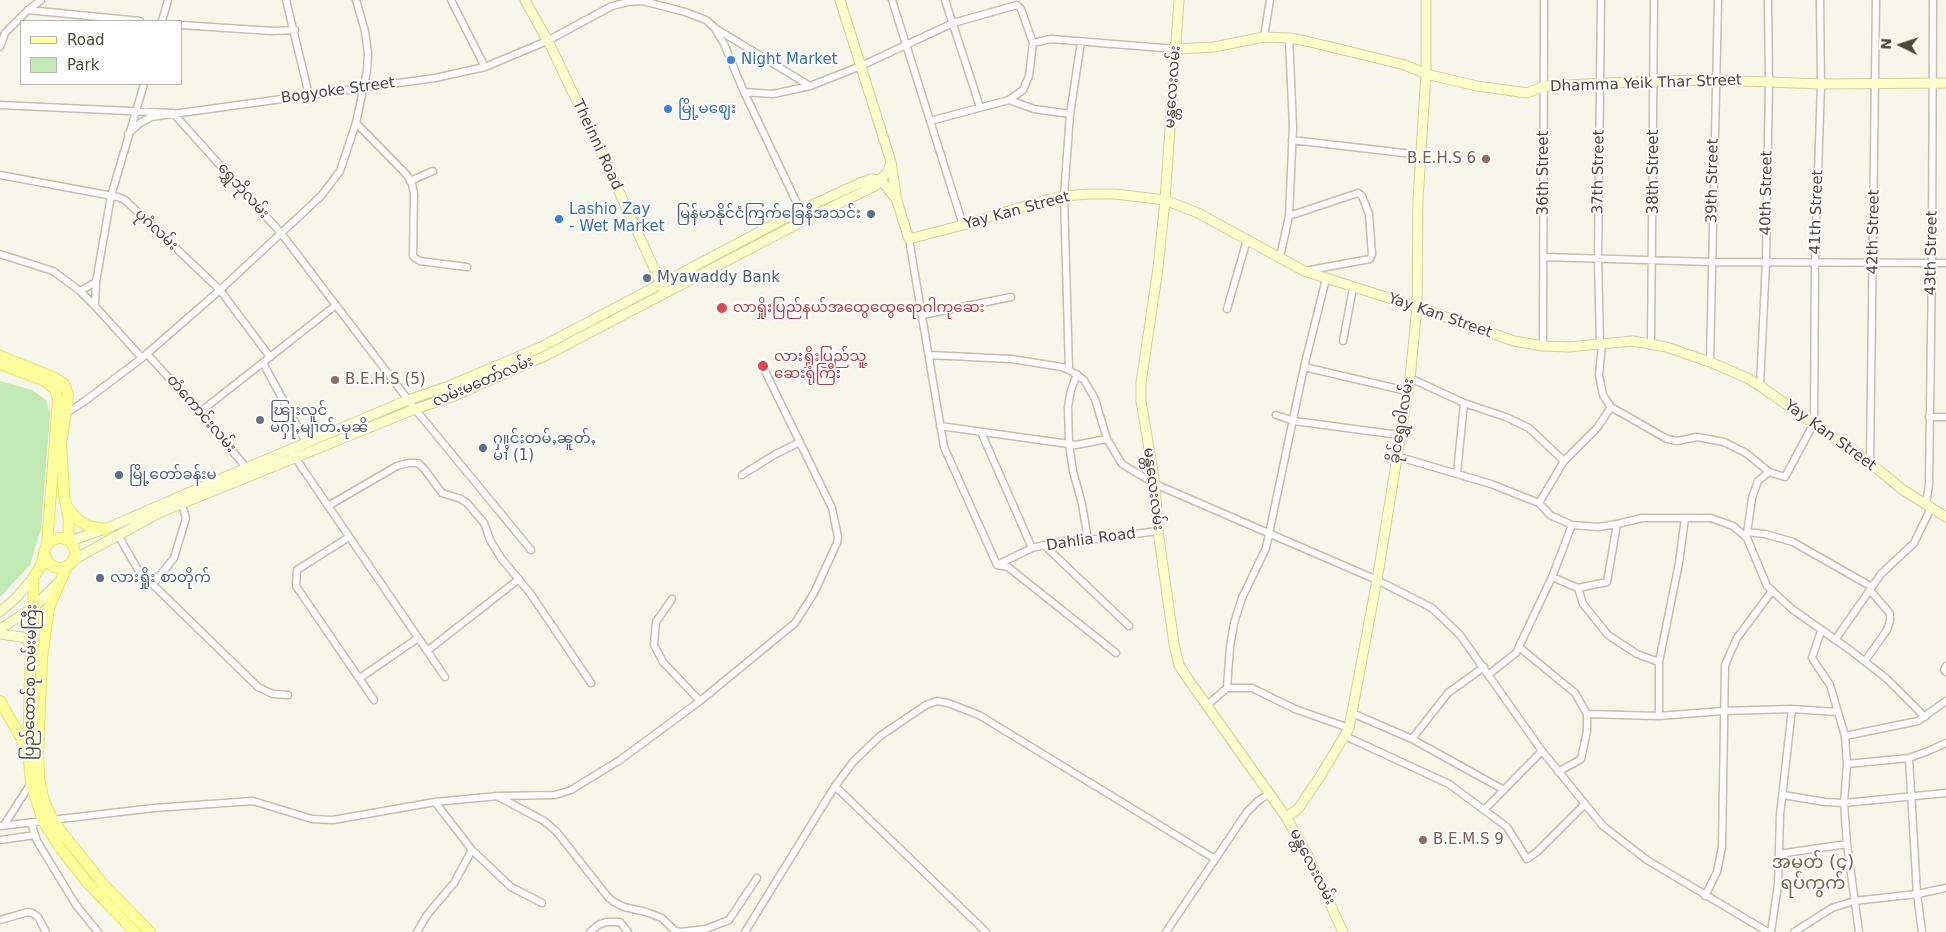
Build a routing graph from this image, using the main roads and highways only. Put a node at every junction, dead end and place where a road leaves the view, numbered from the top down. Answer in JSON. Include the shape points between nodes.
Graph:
{"nodes":[{"id":1,"x":525,"y":0,"type":"edge"},
{"id":2,"x":840,"y":0,"type":"edge"},
{"id":3,"x":1179,"y":0,"type":"edge"},
{"id":4,"x":1426,"y":0,"type":"edge"},
{"id":5,"x":1176,"y":49,"type":"junction"},
{"id":6,"x":1426,"y":74,"type":"junction"},
{"id":7,"x":1946,"y":83,"type":"edge"},
{"id":8,"x":891,"y":162,"type":"junction"},
{"id":9,"x":881,"y":180,"type":"junction"},
{"id":10,"x":1165,"y":200,"type":"junction"},
{"id":11,"x":897,"y":201,"type":"junction"},
{"id":12,"x":661,"y":283,"type":"junction"},
{"id":13,"x":666,"y":293,"type":"junction"},
{"id":14,"x":1417,"y":307,"type":"junction"},
{"id":15,"x":573,"y":330,"type":"junction"},
{"id":16,"x":578,"y":338,"type":"junction"},
{"id":17,"x":0,"y":356,"type":"edge"},
{"id":18,"x":0,"y":364,"type":"edge"},
{"id":19,"x":480,"y":372,"type":"junction"},
{"id":20,"x":484,"y":382,"type":"junction"},
{"id":21,"x":61,"y":415,"type":"junction"},
{"id":22,"x":66,"y":506,"type":"junction"},
{"id":23,"x":1946,"y":517,"type":"edge"},
{"id":24,"x":105,"y":529,"type":"junction"},
{"id":25,"x":69,"y":540,"type":"junction"},
{"id":26,"x":46,"y":548,"type":"junction"},
{"id":27,"x":70,"y":563,"type":"junction"},
{"id":28,"x":33,"y":578,"type":"junction"},
{"id":29,"x":58,"y":583,"type":"junction"},
{"id":30,"x":34,"y":607,"type":"junction"},
{"id":31,"x":0,"y":612,"type":"edge"},
{"id":32,"x":0,"y":629,"type":"edge"},
{"id":33,"x":0,"y":634,"type":"edge"},
{"id":34,"x":30,"y":648,"type":"junction"},
{"id":35,"x":0,"y":701,"type":"edge"},
{"id":36,"x":28,"y":749,"type":"junction"},
{"id":37,"x":1286,"y":817,"type":"junction"},
{"id":38,"x":48,"y":820,"type":"junction"},
{"id":39,"x":128,"y":930,"type":"edge"},
{"id":40,"x":148,"y":930,"type":"edge"},
{"id":41,"x":1343,"y":932,"type":"edge"}],
"edges":[{"from":1,"to":12,"type":"main road","name":"Theinni Road","via":[[601,152]]},
{"from":2,"to":8,"type":"main road"},
{"from":3,"to":5,"type":"main road","name":"မန္တလေးလမ်း"},
{"from":4,"to":6,"type":"main road","name":"ခိုင်ရွှေဝါလမ်း"},
{"from":5,"to":6,"type":"main road","name":"Dhamma Yeik Thar Street","via":[[1214,47],[1264,37],[1289,38],[1405,65]]},
{"from":5,"to":10,"type":"main road","name":"မန္တလေးလမ်း"},
{"from":6,"to":7,"type":"main road","name":"Dhamma Yeik Thar Street","via":[[1527,93],[1544,86],[1654,81]]},
{"from":6,"to":14,"type":"main road","name":"ခိုင်ရွှေဝါလမ်း","via":[[1418,199]]},
{"from":8,"to":9,"type":"main road"},
{"from":8,"to":11,"type":"main road"},
{"from":9,"to":11,"type":"main road"},
{"from":9,"to":12,"type":"main road","name":"လမ်းမတော်လမ်း","via":[[860,183],[801,210]]},
{"from":9,"to":13,"type":"main road","name":"လမ်းမတော်လမ်း"},
{"from":10,"to":11,"type":"main road","name":"Yay Kan Street","via":[[1115,194],[1064,196],[909,239]]},
{"from":10,"to":14,"type":"main road","name":"Yay Kan Street","via":[[1198,213],[1304,271]]},
{"from":10,"to":37,"type":"main road","name":"မန္တလေးလမ်း","via":[[1142,383],[1143,419],[1155,484],[1174,644],[1179,664],[1206,706]]},
{"from":12,"to":13,"type":"main road","name":"Theinni Road"},
{"from":12,"to":15,"type":"main road","name":"လမ်းမတော်လမ်း"},
{"from":13,"to":16,"type":"main road","name":"လမ်းမတော်လမ်း"},
{"from":14,"to":23,"type":"main road","name":"Yay Kan Street","via":[[1514,341],[1543,346],[1652,344],[1710,362],[1760,386],[1903,490]]},
{"from":14,"to":37,"type":"main road","name":"ခိုင်ရွှေဝါလမ်း","via":[[1410,378],[1352,713],[1347,732],[1298,809]]},
{"from":15,"to":16,"type":"main road"},
{"from":15,"to":19,"type":"main road","name":"လမ်းမတော်လမ်း"},
{"from":16,"to":20,"type":"main road","name":"လမ်းမတော်လမ်း"},
{"from":17,"to":21,"type":"main road","via":[[64,384],[68,395]]},
{"from":18,"to":21,"type":"main road","via":[[55,389]]},
{"from":19,"to":20,"type":"main road"},
{"from":19,"to":24,"type":"main road","name":"လမ်းမတော်လမ်း"},
{"from":20,"to":27,"type":"main road","name":"လမ်းမတော်လမ်း","via":[[159,513]]},
{"from":21,"to":22,"type":"main road"},
{"from":21,"to":26,"type":"main road","name":"ပြည်ထောင်စု လမ်းမကြီး"},
{"from":22,"to":24,"type":"main road","via":[[88,526]]},
{"from":22,"to":25,"type":"main road"},
{"from":24,"to":25,"type":"main road","name":"လမ်းမတော်လမ်း"},
{"from":25,"to":26,"type":"main road","via":[[55,539]]},
{"from":25,"to":27,"type":"main road","via":[[74,550]]},
{"from":26,"to":27,"type":"main road","via":[[46,558],[52,566],[57,568]]},
{"from":26,"to":28,"type":"main road","name":"ပြည်ထောင်စု လမ်းမကြီး","via":[[41,566]]},
{"from":27,"to":29,"type":"main road","name":"ပြည်ထောင်စု လမ်းမကြီး"},
{"from":28,"to":30,"type":"main road","name":"ပြည်ထောင်စု လမ်းမကြီး"},
{"from":28,"to":31,"type":"main road"},
{"from":29,"to":30,"type":"main road"},
{"from":29,"to":38,"type":"main road","name":"ပြည်ထောင်စု လမ်းမကြီး","via":[[49,607],[42,658],[38,754],[39,778]]},
{"from":30,"to":32,"type":"main road"},
{"from":30,"to":34,"type":"main road","name":"ပြည်ထောင်စု လမ်းမကြီး"},
{"from":33,"to":34,"type":"main road","via":[[22,637],[28,640]]},
{"from":34,"to":36,"type":"main road","name":"ပြည်ထောင်စု လမ်းမကြီး"},
{"from":35,"to":36,"type":"main road"},
{"from":36,"to":38,"type":"main road","name":"ပြည်ထောင်စု လမ်းမကြီး","via":[[31,783]]},
{"from":37,"to":41,"type":"main road","name":"မန္တလေးလမ်း"},
{"from":38,"to":39,"type":"main road","name":"ပြည်ထောင်စု လမ်းမကြီး","via":[[61,849]]},
{"from":38,"to":40,"type":"main road","name":"ပြည်ထောင်စု လမ်းမကြီး"}]}
